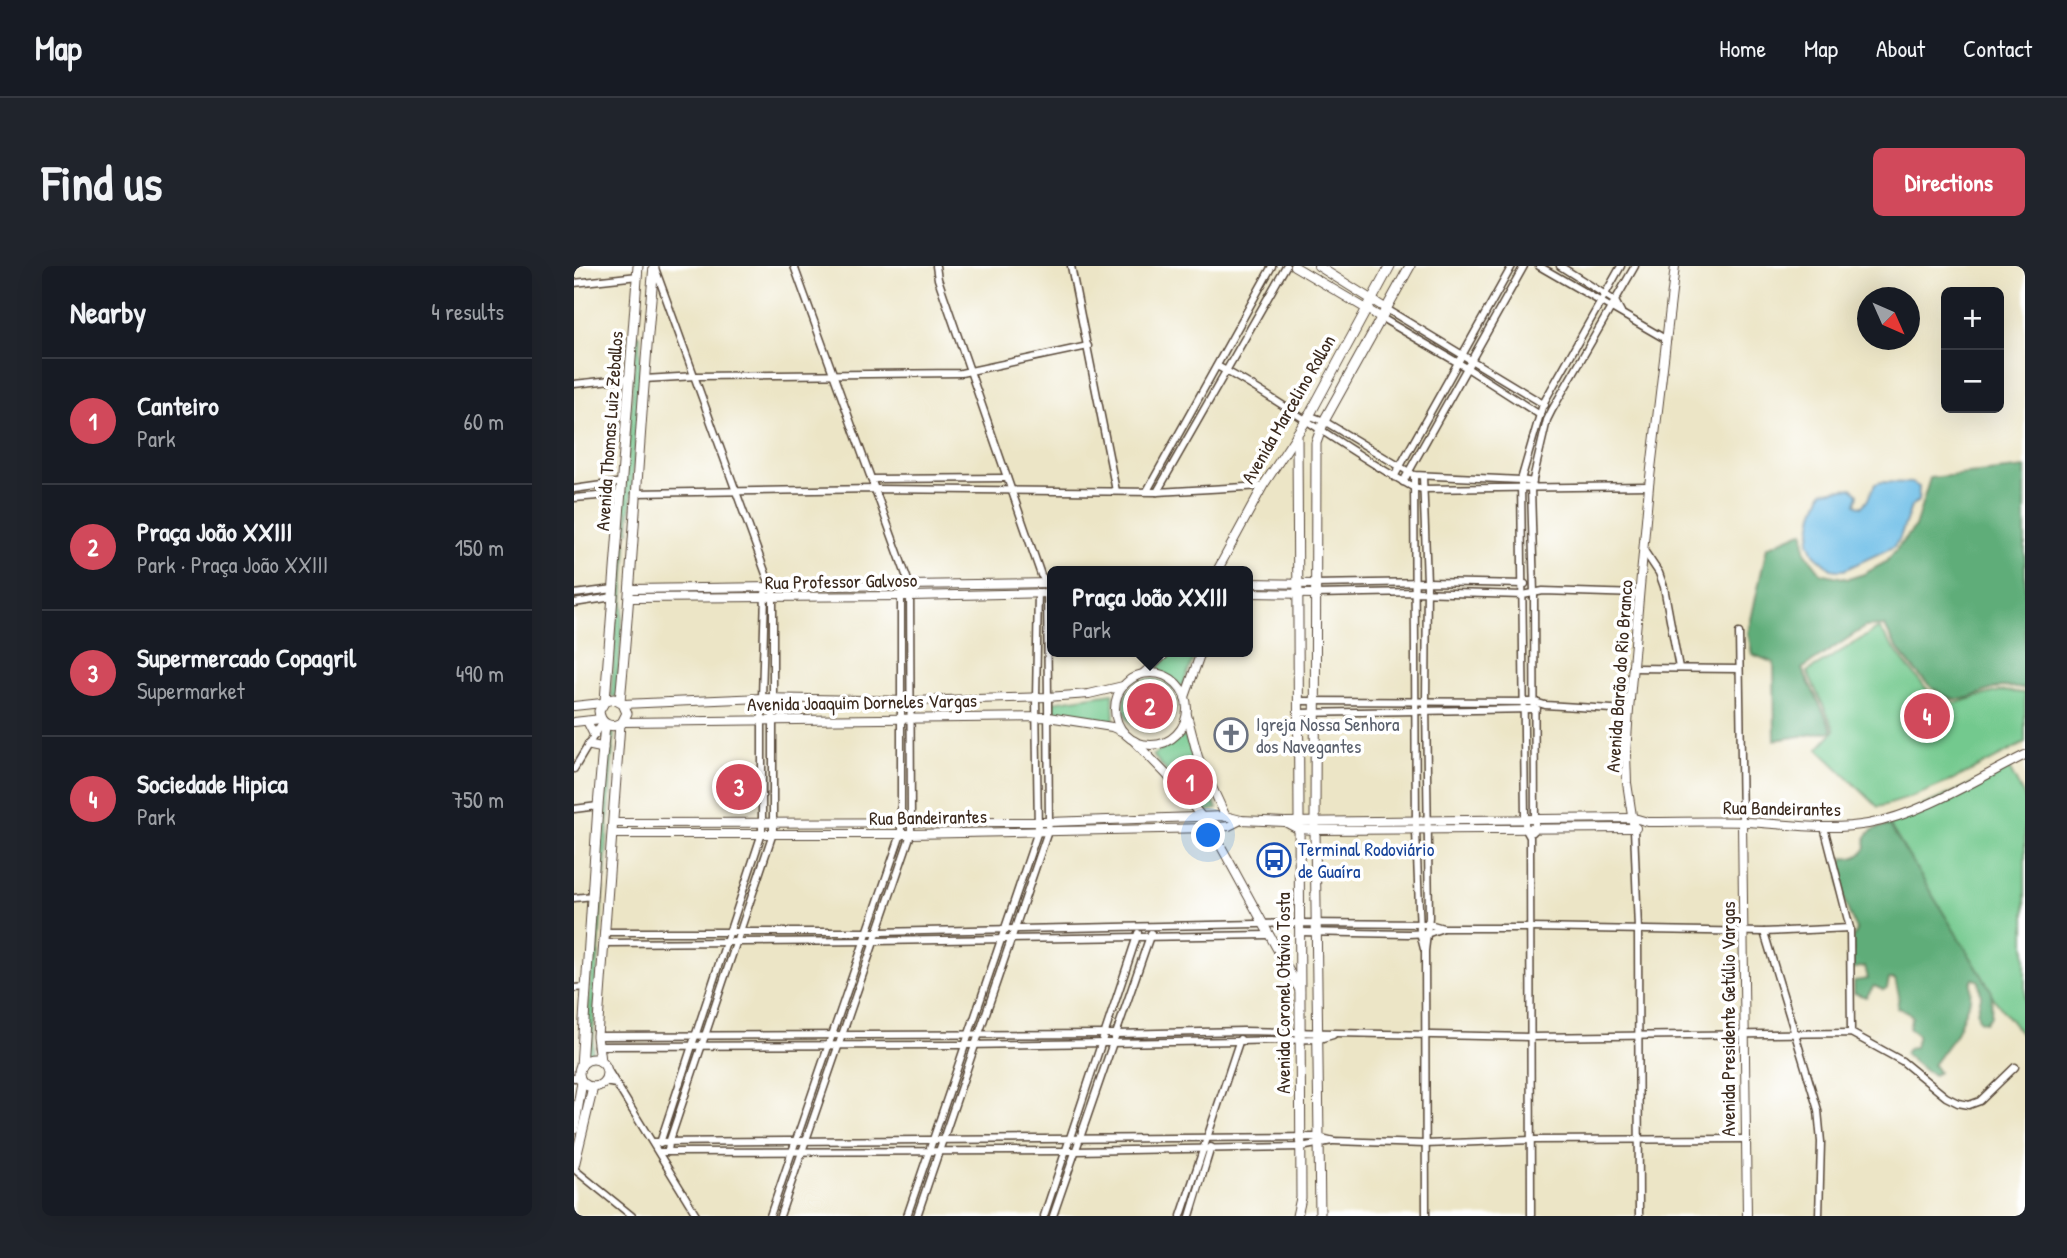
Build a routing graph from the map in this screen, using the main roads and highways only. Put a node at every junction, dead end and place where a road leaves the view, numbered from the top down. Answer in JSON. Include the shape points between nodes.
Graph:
{"nodes":[{"id":1,"x":654,"y":266,"type":"edge"},
{"id":2,"x":1390,"y":266,"type":"edge"},
{"id":3,"x":1410,"y":266,"type":"edge"},
{"id":4,"x":638,"y":271,"type":"edge"},
{"id":5,"x":634,"y":331,"type":"junction"},
{"id":6,"x":648,"y":331,"type":"junction"},
{"id":7,"x":1297,"y":434,"type":"joint"},
{"id":8,"x":1316,"y":443,"type":"joint"},
{"id":9,"x":1316,"y":487,"type":"junction"},
{"id":10,"x":1297,"y":489,"type":"junction"},
{"id":11,"x":621,"y":518,"type":"junction"},
{"id":12,"x":635,"y":537,"type":"junction"},
{"id":13,"x":1316,"y":650,"type":"junction"},
{"id":14,"x":1299,"y":652,"type":"junction"},
{"id":15,"x":604,"y":702,"type":"junction"},
{"id":16,"x":622,"y":702,"type":"junction"},
{"id":17,"x":603,"y":722,"type":"junction"},
{"id":18,"x":621,"y":723,"type":"junction"},
{"id":19,"x":589,"y":745,"type":"road end"},
{"id":20,"x":603,"y":748,"type":"junction"},
{"id":21,"x":1298,"y":779,"type":"junction"},
{"id":22,"x":1316,"y":780,"type":"junction"},
{"id":23,"x":595,"y":864,"type":"junction"},
{"id":24,"x":608,"y":881,"type":"junction"},
{"id":25,"x":603,"y":1064,"type":"junction"},
{"id":26,"x":581,"y":1066,"type":"junction"},
{"id":27,"x":578,"y":1079,"type":"edge"},
{"id":28,"x":593,"y":1087,"type":"junction"},
{"id":29,"x":574,"y":1129,"type":"edge"},
{"id":30,"x":574,"y":1168,"type":"edge"},
{"id":31,"x":1297,"y":1216,"type":"edge"},
{"id":32,"x":1320,"y":1216,"type":"edge"}],
"edges":[{"from":1,"to":6,"type":"main road","name":"Avenida Thomas Luiz Zeballos"},
{"from":2,"to":7,"type":"main road","name":"Avenida Marcelino Rollon"},
{"from":3,"to":8,"type":"main road","name":"Avenida Marcelino Rollon"},
{"from":4,"to":5,"type":"main road","name":"Avenida Thomas Luiz Zeballos"},
{"from":5,"to":6,"type":"main road"},
{"from":5,"to":11,"type":"main road","name":"Avenida Thomas Luiz Zeballos"},
{"from":6,"to":12,"type":"main road","name":"Avenida Thomas Luiz Zeballos"},
{"from":7,"to":10,"type":"main road","name":"Avenida Coronel Otávio Tosta"},
{"from":8,"to":9,"type":"main road","name":"Avenida Coronel Otávio Tosta"},
{"from":9,"to":10,"type":"main road"},
{"from":9,"to":13,"type":"main road","name":"Avenida Coronel Otávio Tosta"},
{"from":10,"to":14,"type":"main road","name":"Avenida Coronel Otávio Tosta"},
{"from":11,"to":12,"type":"main road","via":[[624,533]]},
{"from":11,"to":15,"type":"main road","name":"Avenida Thomas Luiz Zeballos"},
{"from":12,"to":16,"type":"main road","name":"Avenida Thomas Luiz Zeballos"},
{"from":13,"to":14,"type":"main road"},
{"from":13,"to":22,"type":"main road","name":"Avenida Coronel Otávio Tosta"},
{"from":14,"to":21,"type":"main road","name":"Avenida Coronel Otávio Tosta"},
{"from":15,"to":16,"type":"main road","name":"Avenida Joaquim Dorneles Vargas"},
{"from":15,"to":17,"type":"main road","name":"Avenida Thomas Luiz Zeballos","via":[[599,711]]},
{"from":16,"to":18,"type":"main road","name":"Avenida Thomas Luiz Zeballos","via":[[626,713]]},
{"from":17,"to":18,"type":"main road","name":"Avenida Joaquim Dorneles Vargas"},
{"from":17,"to":20,"type":"main road","name":"Avenida Thomas Luiz Zeballos"},
{"from":18,"to":24,"type":"main road","name":"Avenida Thomas Luiz Zeballos"},
{"from":19,"to":20,"type":"main road"},
{"from":20,"to":23,"type":"main road","name":"Avenida Thomas Luiz Zeballos"},
{"from":21,"to":22,"type":"main road"},
{"from":21,"to":31,"type":"main road","name":"Avenida Coronel Otávio Tosta","via":[[1301,1198]]},
{"from":22,"to":32,"type":"main road","name":"Avenida Coronel Otávio Tosta"},
{"from":23,"to":24,"type":"main road","via":[[599,878]]},
{"from":23,"to":26,"type":"main road","name":"Avenida Thomas Luiz Zeballos"},
{"from":24,"to":25,"type":"main road","name":"Avenida Thomas Luiz Zeballos","via":[[597,1036]]},
{"from":25,"to":26,"type":"main road","via":[[593,1059]]},
{"from":25,"to":28,"type":"main road","via":[[604,1082]]},
{"from":26,"to":27,"type":"main road"},
{"from":27,"to":28,"type":"main road"},
{"from":27,"to":29,"type":"main road"},
{"from":28,"to":30,"type":"main road"}]}
